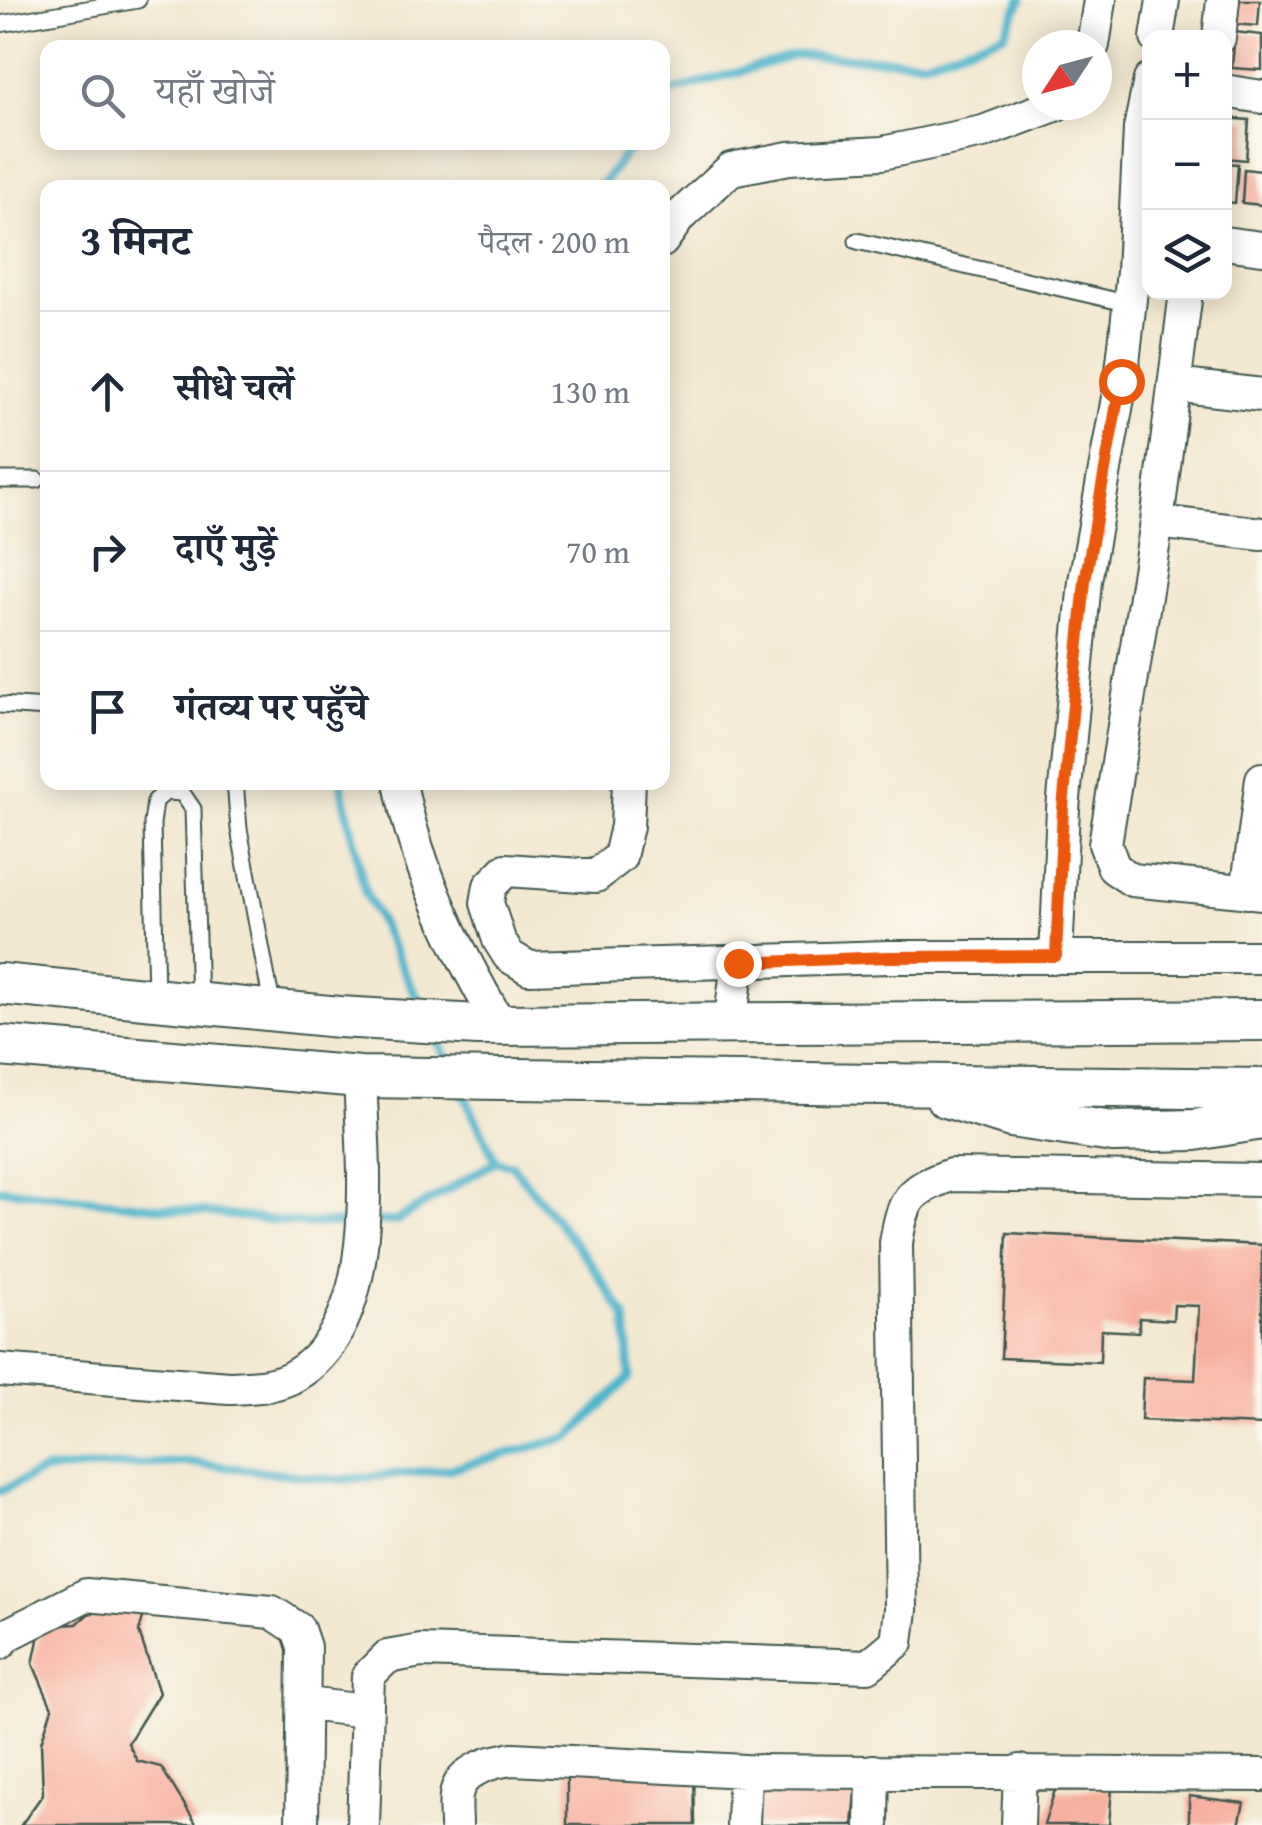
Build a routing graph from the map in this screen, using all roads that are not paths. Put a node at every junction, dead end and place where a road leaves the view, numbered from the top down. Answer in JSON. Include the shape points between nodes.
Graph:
{"nodes":[{"id":1,"x":138,"y":0,"type":"edge"},
{"id":2,"x":1100,"y":0,"type":"edge"},
{"id":3,"x":1163,"y":0,"type":"edge"},
{"id":4,"x":1223,"y":0,"type":"edge"},
{"id":5,"x":42,"y":8,"type":"edge"},
{"id":6,"x":0,"y":24,"type":"edge"},
{"id":7,"x":1095,"y":30,"type":"edge"},
{"id":8,"x":1157,"y":30,"type":"edge"},
{"id":9,"x":1219,"y":30,"type":"edge"},
{"id":10,"x":1232,"y":93,"type":"edge"},
{"id":11,"x":1262,"y":97,"type":"edge"},
{"id":12,"x":1022,"y":117,"type":"edge"},
{"id":13,"x":1142,"y":118,"type":"edge"},
{"id":14,"x":670,"y":230,"type":"edge"},
{"id":15,"x":857,"y":241,"type":"dead end"},
{"id":16,"x":1232,"y":244,"type":"edge"},
{"id":17,"x":1262,"y":248,"type":"edge"},
{"id":18,"x":1185,"y":300,"type":"edge"},
{"id":19,"x":1130,"y":304,"type":"junction"},
{"id":20,"x":1174,"y":385,"type":"junction"},
{"id":21,"x":1262,"y":395,"type":"edge"},
{"id":22,"x":0,"y":480,"type":"edge"},
{"id":23,"x":37,"y":480,"type":"dead end"},
{"id":24,"x":1157,"y":522,"type":"junction"},
{"id":25,"x":1262,"y":534,"type":"edge"},
{"id":26,"x":0,"y":705,"type":"edge"},
{"id":27,"x":40,"y":708,"type":"edge"},
{"id":28,"x":1262,"y":779,"type":"edge"},
{"id":29,"x":160,"y":790,"type":"edge"},
{"id":30,"x":169,"y":790,"type":"edge"},
{"id":31,"x":236,"y":790,"type":"edge"},
{"id":32,"x":401,"y":790,"type":"edge"},
{"id":33,"x":629,"y":790,"type":"edge"},
{"id":34,"x":1255,"y":892,"type":"edge"},
{"id":35,"x":1056,"y":956,"type":"junction"},
{"id":36,"x":1262,"y":957,"type":"edge"},
{"id":37,"x":738,"y":963,"type":"junction"},
{"id":38,"x":0,"y":984,"type":"edge"},
{"id":39,"x":156,"y":999,"type":"junction"},
{"id":40,"x":199,"y":1002,"type":"junction"},
{"id":41,"x":273,"y":1010,"type":"junction"},
{"id":42,"x":1262,"y":1020,"type":"edge"},
{"id":43,"x":490,"y":1026,"type":"junction"},
{"id":44,"x":730,"y":1026,"type":"junction"},
{"id":45,"x":0,"y":1046,"type":"edge"},
{"id":46,"x":360,"y":1078,"type":"junction"},
{"id":47,"x":922,"y":1085,"type":"junction"},
{"id":48,"x":1262,"y":1089,"type":"edge"},
{"id":49,"x":1262,"y":1119,"type":"edge"},
{"id":50,"x":1262,"y":1180,"type":"edge"},
{"id":51,"x":0,"y":1370,"type":"edge"},
{"id":52,"x":0,"y":1642,"type":"edge"},
{"id":53,"x":306,"y":1704,"type":"junction"},
{"id":54,"x":365,"y":1710,"type":"junction"},
{"id":55,"x":744,"y":1771,"type":"junction"},
{"id":56,"x":873,"y":1771,"type":"junction"},
{"id":57,"x":1020,"y":1771,"type":"junction"},
{"id":58,"x":1262,"y":1775,"type":"edge"},
{"id":59,"x":302,"y":1825,"type":"edge"},
{"id":60,"x":362,"y":1825,"type":"edge"},
{"id":61,"x":456,"y":1825,"type":"edge"},
{"id":62,"x":743,"y":1825,"type":"edge"},
{"id":63,"x":872,"y":1825,"type":"edge"},
{"id":64,"x":1018,"y":1825,"type":"edge"}],
"edges":[{"from":1,"to":5,"type":"lane"},
{"from":2,"to":7,"type":"street"},
{"from":3,"to":8,"type":"street"},
{"from":4,"to":9,"type":"street"},
{"from":5,"to":6,"type":"lane"},
{"from":10,"to":11,"type":"street"},
{"from":12,"to":14,"type":"street","via":[[882,153],[731,169]]},
{"from":13,"to":19,"type":"street"},
{"from":15,"to":19,"type":"lane"},
{"from":16,"to":17,"type":"street"},
{"from":18,"to":20,"type":"street"},
{"from":19,"to":35,"type":"street","via":[[1085,581]]},
{"from":20,"to":21,"type":"street"},
{"from":20,"to":24,"type":"street"},
{"from":22,"to":23,"type":"lane"},
{"from":24,"to":25,"type":"street"},
{"from":24,"to":34,"type":"street","via":[[1105,844],[1114,868],[1132,880]]},
{"from":26,"to":27,"type":"lane"},
{"from":28,"to":34,"type":"street"},
{"from":29,"to":39,"type":"lane","via":[[152,824]]},
{"from":30,"to":40,"type":"lane","via":[[182,793],[193,809]]},
{"from":31,"to":41,"type":"lane"},
{"from":32,"to":43,"type":"street","via":[[446,924]]},
{"from":33,"to":37,"type":"street","via":[[620,857],[596,876],[506,870],[490,886],[487,903],[509,956],[529,968]]},
{"from":35,"to":36,"type":"street"},
{"from":35,"to":37,"type":"street"},
{"from":37,"to":44,"type":"street"},
{"from":38,"to":39,"type":"street"},
{"from":39,"to":40,"type":"street"},
{"from":40,"to":41,"type":"street"},
{"from":41,"to":43,"type":"street"},
{"from":42,"to":44,"type":"street"},
{"from":43,"to":44,"type":"street"},
{"from":45,"to":46,"type":"street"},
{"from":46,"to":47,"type":"street"},
{"from":46,"to":51,"type":"street","via":[[360,1258],[350,1300],[310,1366],[286,1380],[229,1388]]},
{"from":47,"to":48,"type":"street"},
{"from":47,"to":49,"type":"street","via":[[959,1104],[1012,1118],[1113,1132],[1195,1130]]},
{"from":50,"to":54,"type":"street","via":[[950,1176],[924,1184],[902,1205],[896,1242],[901,1610],[897,1642],[868,1666],[420,1652],[387,1657],[368,1676]]},
{"from":52,"to":53,"type":"street","via":[[86,1595],[272,1612],[298,1629]]},
{"from":53,"to":54,"type":"street"},
{"from":53,"to":59,"type":"street"},
{"from":54,"to":60,"type":"street"},
{"from":55,"to":56,"type":"street"},
{"from":55,"to":61,"type":"street","via":[[496,1761],[457,1790]]},
{"from":55,"to":62,"type":"street"},
{"from":56,"to":57,"type":"street"},
{"from":56,"to":63,"type":"street"},
{"from":57,"to":58,"type":"street"},
{"from":57,"to":64,"type":"street"}]}
